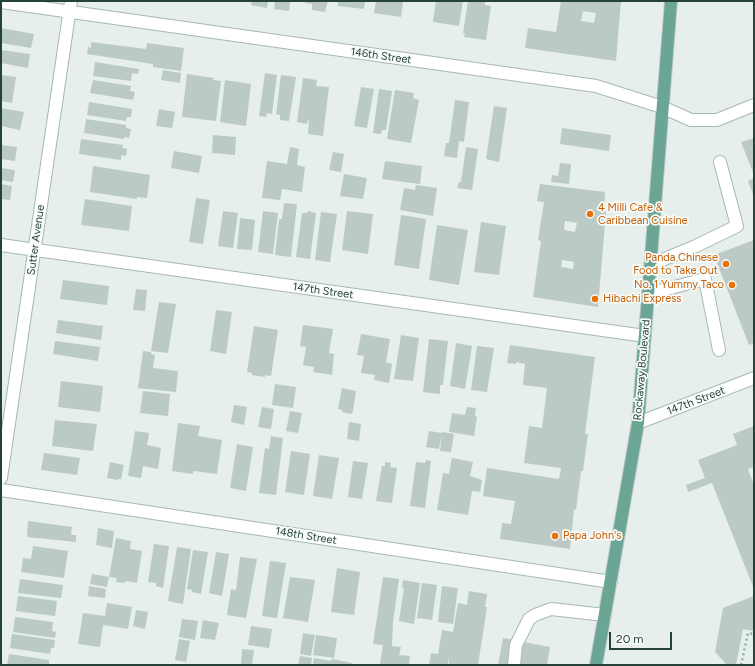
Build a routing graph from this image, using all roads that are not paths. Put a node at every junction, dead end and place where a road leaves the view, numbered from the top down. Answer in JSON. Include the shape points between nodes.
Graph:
{"nodes":[{"id":1,"x":671,"y":1,"type":"edge"},
{"id":2,"x":1,"y":2,"type":"edge"},
{"id":3,"x":70,"y":6,"type":"edge"},
{"id":4,"x":754,"y":105,"type":"edge"},
{"id":5,"x":662,"y":107,"type":"junction"},
{"id":6,"x":720,"y":162,"type":"dead end"},
{"id":7,"x":1,"y":246,"type":"edge"},
{"id":8,"x":34,"y":250,"type":"junction"},
{"id":9,"x":650,"y":265,"type":"junction"},
{"id":10,"x":648,"y":294,"type":"junction"},
{"id":11,"x":645,"y":336,"type":"junction"},
{"id":12,"x":719,"y":350,"type":"dead end"},
{"id":13,"x":754,"y":378,"type":"edge"},
{"id":14,"x":638,"y":423,"type":"junction"},
{"id":15,"x":1,"y":478,"type":"edge"},
{"id":16,"x":1,"y":490,"type":"edge"},
{"id":17,"x":611,"y":582,"type":"junction"},
{"id":18,"x":605,"y":615,"type":"junction"},
{"id":19,"x":514,"y":665,"type":"edge"},
{"id":20,"x":596,"y":665,"type":"edge"}],
"edges":[{"from":1,"to":5,"type":"main road","name":"Rockaway Boulevard"},
{"from":2,"to":3,"type":"street","name":"146th Street"},
{"from":3,"to":5,"type":"street","name":"146th Street","via":[[596,86]]},
{"from":3,"to":8,"type":"street","name":"Sutter Avenue"},
{"from":4,"to":5,"type":"street","name":"146th Street","via":[[718,120],[691,120]]},
{"from":5,"to":9,"type":"main road","name":"Rockaway Boulevard"},
{"from":6,"to":9,"type":"street","via":[[737,226]]},
{"from":7,"to":8,"type":"street","name":"147th Street"},
{"from":8,"to":11,"type":"street","name":"147th Street"},
{"from":8,"to":15,"type":"street","name":"Sutter Avenue"},
{"from":9,"to":10,"type":"main road","name":"Rockaway Boulevard"},
{"from":10,"to":11,"type":"main road","name":"Rockaway Boulevard"},
{"from":10,"to":12,"type":"street","via":[[705,279]]},
{"from":11,"to":14,"type":"main road","name":"Rockaway Boulevard"},
{"from":13,"to":14,"type":"street","name":"147th Street"},
{"from":14,"to":17,"type":"main road","name":"Rockaway Boulevard"},
{"from":16,"to":17,"type":"street","name":"148th Street"},
{"from":17,"to":18,"type":"main road","name":"Rockaway Boulevard"},
{"from":18,"to":19,"type":"street","via":[[550,609],[535,615],[529,619],[516,645]]},
{"from":18,"to":20,"type":"main road","name":"Rockaway Boulevard"}]}
